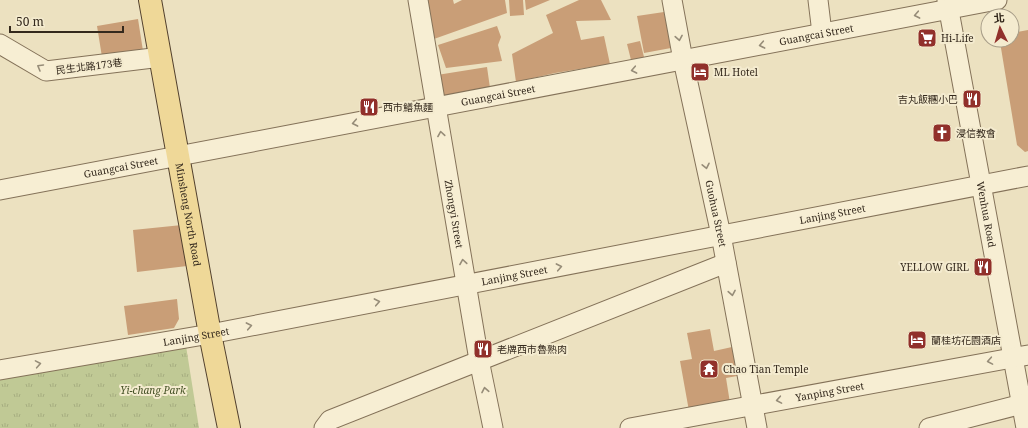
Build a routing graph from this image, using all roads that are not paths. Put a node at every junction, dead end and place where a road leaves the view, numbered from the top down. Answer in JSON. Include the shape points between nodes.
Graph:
{"nodes":[{"id":1,"x":150,"y":0,"type":"edge"},
{"id":2,"x":418,"y":0,"type":"edge"},
{"id":3,"x":672,"y":0,"type":"edge"},
{"id":4,"x":818,"y":0,"type":"edge"},
{"id":5,"x":997,"y":0,"type":"edge"},
{"id":6,"x":948,"y":5,"type":"edge"},
{"id":7,"x":822,"y":33,"type":"junction"},
{"id":8,"x":0,"y":44,"type":"edge"},
{"id":9,"x":161,"y":57,"type":"junction"},
{"id":10,"x":683,"y":60,"type":"junction"},
{"id":11,"x":437,"y":108,"type":"junction"},
{"id":12,"x":179,"y":157,"type":"junction"},
{"id":13,"x":1028,"y":176,"type":"edge"},
{"id":14,"x":981,"y":185,"type":"junction"},
{"id":15,"x":0,"y":190,"type":"edge"},
{"id":16,"x":721,"y":236,"type":"junction"},
{"id":17,"x":726,"y":263,"type":"junction"},
{"id":18,"x":466,"y":285,"type":"junction"},
{"id":19,"x":210,"y":334,"type":"junction"},
{"id":20,"x":1020,"y":356,"type":"edge"},
{"id":21,"x":479,"y":360,"type":"junction"},
{"id":22,"x":0,"y":370,"type":"edge"},
{"id":23,"x":1022,"y":404,"type":"junction"},
{"id":24,"x":752,"y":405,"type":"junction"},
{"id":25,"x":229,"y":428,"type":"edge"},
{"id":26,"x":324,"y":428,"type":"edge"},
{"id":27,"x":493,"y":428,"type":"edge"},
{"id":28,"x":630,"y":428,"type":"edge"},
{"id":29,"x":757,"y":428,"type":"edge"},
{"id":30,"x":929,"y":428,"type":"edge"},
{"id":31,"x":1026,"y":428,"type":"edge"}],
"edges":[{"from":1,"to":9,"type":"main road","name":"Minsheng North Road"},
{"from":2,"to":11,"type":"street","name":"Zhongyi Street"},
{"from":3,"to":10,"type":"street","name":"Guohua Street","one_way":true},
{"from":4,"to":7,"type":"street"},
{"from":5,"to":6,"type":"street","name":"Guangcai Street"},
{"from":6,"to":7,"type":"street","name":"Guangcai Street","one_way":true},
{"from":6,"to":14,"type":"street","name":"Wenhua Road"},
{"from":7,"to":10,"type":"street","name":"Guangcai Street","one_way":true},
{"from":9,"to":8,"type":"street","name":"民生北路173巷","one_way":true,"via":[[46,71]]},
{"from":9,"to":12,"type":"main road","name":"Minsheng North Road"},
{"from":10,"to":11,"type":"street","name":"Guangcai Street","one_way":true},
{"from":10,"to":16,"type":"street","name":"Guohua Street","one_way":true},
{"from":11,"to":12,"type":"street","name":"Guangcai Street","one_way":true},
{"from":18,"to":11,"type":"street","name":"Zhongyi Street","one_way":true},
{"from":12,"to":15,"type":"street","name":"Guangcai Street"},
{"from":12,"to":19,"type":"main road","name":"Minsheng North Road"},
{"from":13,"to":14,"type":"street","name":"Lanjing Street"},
{"from":14,"to":16,"type":"street","name":"Lanjing Street"},
{"from":14,"to":20,"type":"street","name":"Wenhua Road"},
{"from":16,"to":17,"type":"street","name":"Guohua Street"},
{"from":18,"to":16,"type":"street","name":"Lanjing Street","one_way":true},
{"from":17,"to":21,"type":"street"},
{"from":17,"to":24,"type":"street","name":"Guohua Street","one_way":true},
{"from":19,"to":18,"type":"street","name":"Lanjing Street","one_way":true},
{"from":18,"to":21,"type":"street","name":"Zhongyi Street"},
{"from":22,"to":19,"type":"street","name":"Lanjing Street","one_way":true},
{"from":19,"to":25,"type":"main road","name":"Minsheng North Road"},
{"from":20,"to":23,"type":"street","name":"Wenhua Road"},
{"from":20,"to":24,"type":"street","name":"Yanping Street","one_way":true},
{"from":21,"to":26,"type":"street","via":[[330,420]]},
{"from":27,"to":21,"type":"street","name":"Zhongyi Street","one_way":true},
{"from":23,"to":30,"type":"street"},
{"from":23,"to":31,"type":"street","name":"Wenhua Road"},
{"from":24,"to":28,"type":"street","name":"Yanping Street"},
{"from":24,"to":29,"type":"street","name":"Guohua Street"}]}
